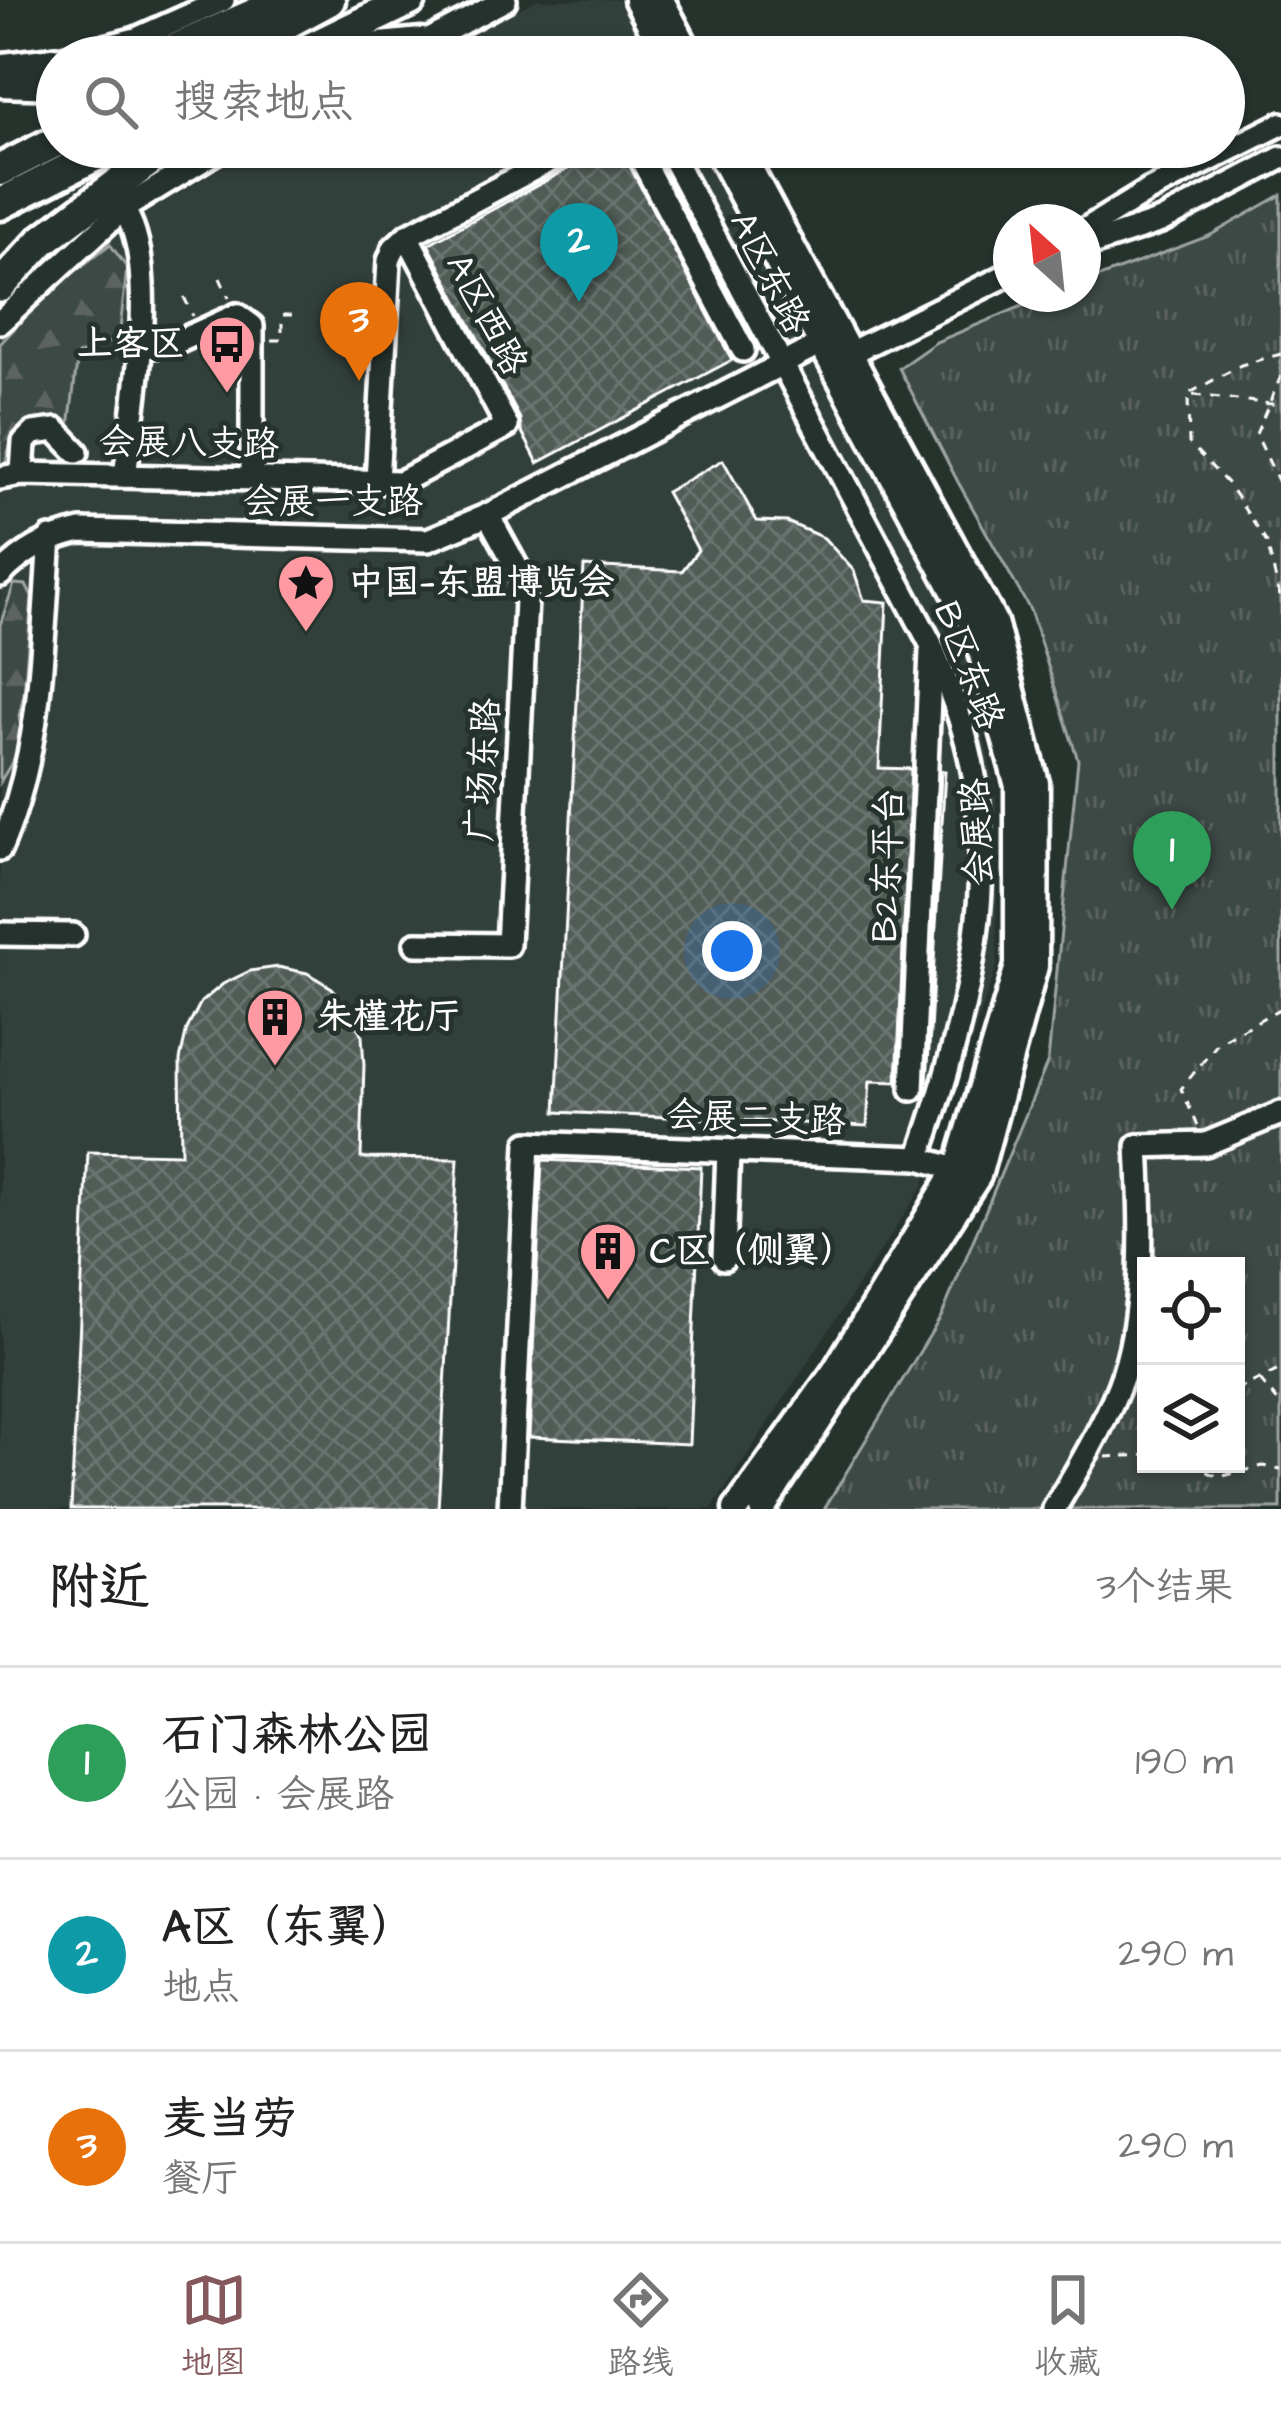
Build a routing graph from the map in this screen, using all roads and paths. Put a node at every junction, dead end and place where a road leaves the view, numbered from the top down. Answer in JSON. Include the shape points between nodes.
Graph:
{"nodes":[{"id":1,"x":223,"y":0,"type":"edge"},
{"id":2,"x":287,"y":0,"type":"edge"},
{"id":3,"x":328,"y":0,"type":"edge"},
{"id":4,"x":410,"y":0,"type":"edge"},
{"id":5,"x":505,"y":0,"type":"edge"},
{"id":6,"x":637,"y":0,"type":"edge"},
{"id":7,"x":661,"y":0,"type":"edge"},
{"id":8,"x":143,"y":36,"type":"edge"},
{"id":9,"x":206,"y":36,"type":"edge"},
{"id":10,"x":262,"y":36,"type":"edge"},
{"id":11,"x":337,"y":36,"type":"edge"},
{"id":12,"x":436,"y":36,"type":"edge"},
{"id":13,"x":656,"y":36,"type":"edge"},
{"id":14,"x":680,"y":36,"type":"edge"},
{"id":15,"x":36,"y":61,"type":"edge"},
{"id":16,"x":0,"y":65,"type":"edge"},
{"id":17,"x":0,"y":81,"type":"edge"},
{"id":18,"x":36,"y":82,"type":"edge"},
{"id":19,"x":1281,"y":124,"type":"edge"},
{"id":20,"x":1245,"y":142,"type":"edge"},
{"id":21,"x":36,"y":152,"type":"edge"},
{"id":22,"x":1281,"y":158,"type":"edge"},
{"id":23,"x":70,"y":168,"type":"edge"},
{"id":24,"x":138,"y":168,"type":"edge"},
{"id":25,"x":190,"y":168,"type":"edge"},
{"id":26,"x":535,"y":168,"type":"edge"},
{"id":27,"x":646,"y":168,"type":"edge"},
{"id":28,"x":678,"y":168,"type":"edge"},
{"id":29,"x":727,"y":168,"type":"edge"},
{"id":30,"x":749,"y":168,"type":"edge"},
{"id":31,"x":1194,"y":168,"type":"edge"},
{"id":32,"x":0,"y":170,"type":"edge"},
{"id":33,"x":0,"y":203,"type":"edge"},
{"id":34,"x":123,"y":209,"type":"junction"},
{"id":35,"x":1101,"y":220,"type":"edge"},
{"id":36,"x":406,"y":236,"type":"junction"},
{"id":37,"x":42,"y":241,"type":"junction"},
{"id":38,"x":1101,"y":241,"type":"edge"},
{"id":39,"x":0,"y":270,"type":"edge"},
{"id":40,"x":220,"y":278,"type":"dead end"},
{"id":41,"x":993,"y":282,"type":"edge"},
{"id":42,"x":0,"y":286,"type":"edge"},
{"id":43,"x":237,"y":315,"type":"junction"},
{"id":44,"x":294,"y":315,"type":"dead end"},
{"id":45,"x":346,"y":316,"type":"dead end"},
{"id":46,"x":0,"y":322,"type":"edge"},
{"id":47,"x":254,"y":340,"type":"junction"},
{"id":48,"x":821,"y":344,"type":"junction"},
{"id":49,"x":386,"y":346,"type":"junction"},
{"id":50,"x":139,"y":347,"type":"junction"},
{"id":51,"x":743,"y":350,"type":"dead end"},
{"id":52,"x":848,"y":353,"type":"junction"},
{"id":53,"x":1281,"y":354,"type":"edge"},
{"id":54,"x":779,"y":364,"type":"junction"},
{"id":55,"x":1281,"y":376,"type":"edge"},
{"id":56,"x":1188,"y":394,"type":"junction"},
{"id":57,"x":1271,"y":403,"type":"junction"},
{"id":58,"x":1281,"y":405,"type":"edge"},
{"id":59,"x":507,"y":426,"type":"joint"},
{"id":60,"x":77,"y":452,"type":"dead end"},
{"id":61,"x":11,"y":476,"type":"edge"},
{"id":62,"x":125,"y":476,"type":"junction"},
{"id":63,"x":252,"y":478,"type":"junction"},
{"id":64,"x":377,"y":482,"type":"junction"},
{"id":65,"x":1281,"y":487,"type":"edge"},
{"id":66,"x":488,"y":515,"type":"junction"},
{"id":67,"x":50,"y":538,"type":"junction"},
{"id":68,"x":0,"y":575,"type":"edge"},
{"id":69,"x":1281,"y":601,"type":"edge"},
{"id":70,"x":931,"y":644,"type":"junction"},
{"id":71,"x":0,"y":849,"type":"edge"},
{"id":72,"x":0,"y":934,"type":"edge"},
{"id":73,"x":74,"y":934,"type":"dead end"},
{"id":74,"x":416,"y":944,"type":"dead end"},
{"id":75,"x":1281,"y":1008,"type":"edge"},
{"id":76,"x":912,"y":1088,"type":"dead end"},
{"id":77,"x":1281,"y":1113,"type":"edge"},
{"id":78,"x":1206,"y":1144,"type":"junction"},
{"id":79,"x":728,"y":1151,"type":"junction"},
{"id":80,"x":919,"y":1158,"type":"junction"},
{"id":81,"x":968,"y":1172,"type":"junction"},
{"id":82,"x":724,"y":1258,"type":"dead end"},
{"id":83,"x":1281,"y":1369,"type":"edge"},
{"id":84,"x":1259,"y":1379,"type":"junction"},
{"id":85,"x":1245,"y":1386,"type":"edge"},
{"id":86,"x":1281,"y":1405,"type":"edge"},
{"id":87,"x":1086,"y":1454,"type":"junction"},
{"id":88,"x":1137,"y":1456,"type":"edge"},
{"id":89,"x":1281,"y":1469,"type":"edge"},
{"id":90,"x":1245,"y":1470,"type":"edge"},
{"id":91,"x":510,"y":1509,"type":"edge"},
{"id":92,"x":736,"y":1509,"type":"edge"},
{"id":93,"x":762,"y":1509,"type":"edge"},
{"id":94,"x":1054,"y":1509,"type":"edge"}],
"edges":[{"from":1,"to":8,"type":"street"},
{"from":2,"to":9,"type":"highway"},
{"from":3,"to":10,"type":"highway"},
{"from":4,"to":11,"type":"highway"},
{"from":5,"to":12,"type":"street"},
{"from":6,"to":13,"type":"main road"},
{"from":7,"to":14,"type":"main road"},
{"from":15,"to":16,"type":"street"},
{"from":17,"to":18,"type":"highway"},
{"from":19,"to":20,"type":"street"},
{"from":21,"to":32,"type":"highway"},
{"from":22,"to":38,"type":"street","via":[[1161,220]]},
{"from":23,"to":33,"type":"highway"},
{"from":24,"to":37,"type":"highway"},
{"from":25,"to":34,"type":"street"},
{"from":26,"to":36,"type":"street"},
{"from":27,"to":51,"type":"street"},
{"from":28,"to":54,"type":"street","name":"A区东路"},
{"from":29,"to":48,"type":"main road","name":"会展路"},
{"from":30,"to":52,"type":"main road","name":"会展路"},
{"from":31,"to":35,"type":"street"},
{"from":34,"to":46,"type":"street"},
{"from":34,"to":50,"type":"street","via":[[142,258]]},
{"from":36,"to":49,"type":"street","via":[[389,261]]},
{"from":36,"to":59,"type":"street","name":"A区西路"},
{"from":37,"to":39,"type":"highway"},
{"from":37,"to":42,"type":"highway"},
{"from":40,"to":43,"type":"path"},
{"from":41,"to":52,"type":"street"},
{"from":43,"to":47,"type":"street","via":[[252,326]]},
{"from":43,"to":50,"type":"street","via":[[173,344]]},
{"from":44,"to":47,"type":"path","via":[[282,315],[282,340]]},
{"from":45,"to":49,"type":"path","via":[[356,316],[355,344]]},
{"from":47,"to":63,"type":"street"},
{"from":48,"to":52,"type":"street"},
{"from":48,"to":54,"type":"street","name":"会展一支路"},
{"from":48,"to":81,"type":"main road","name":"会展路","via":[[977,634],[1018,786],[1018,967]]},
{"from":49,"to":64,"type":"street"},
{"from":50,"to":62,"type":"street"},
{"from":52,"to":81,"type":"main road","name":"会展路","via":[[994,622],[1036,783],[1035,966]]},
{"from":53,"to":56,"type":"path"},
{"from":54,"to":66,"type":"street","name":"会展一支路"},
{"from":54,"to":70,"type":"street","name":"B区东路"},
{"from":55,"to":57,"type":"path"},
{"from":56,"to":57,"type":"path"},
{"from":56,"to":69,"type":"path","via":[[1189,443],[1267,543]]},
{"from":57,"to":58,"type":"path"},
{"from":57,"to":65,"type":"path","via":[[1256,434]]},
{"from":59,"to":64,"type":"street","name":"会展八支路","via":[[401,482]]},
{"from":60,"to":61,"type":"street","via":[[56,430],[33,433]]},
{"from":61,"to":62,"type":"street","name":"会展八支路"},
{"from":62,"to":63,"type":"street","name":"会展八支路"},
{"from":63,"to":64,"type":"street","name":"会展八支路"},
{"from":66,"to":67,"type":"street","name":"会展一支路","via":[[428,540],[81,531]]},
{"from":66,"to":74,"type":"street","name":"广场东路","via":[[526,601],[508,945]]},
{"from":67,"to":68,"type":"street"},
{"from":67,"to":71,"type":"street","via":[[36,727]]},
{"from":70,"to":76,"type":"street","name":"B2东平台"},
{"from":70,"to":80,"type":"street","name":"B区东路","via":[[960,717],[978,804],[980,870],[970,990]]},
{"from":72,"to":73,"type":"street"},
{"from":75,"to":78,"type":"path","via":[[1219,1043],[1181,1089]]},
{"from":77,"to":78,"type":"street"},
{"from":78,"to":87,"type":"street","via":[[1138,1146],[1134,1326],[1121,1382]]},
{"from":79,"to":80,"type":"street","name":"会展二支路"},
{"from":79,"to":82,"type":"street"},
{"from":79,"to":91,"type":"street","name":"会展二支路","via":[[528,1143]]},
{"from":80,"to":81,"type":"street","name":"会展二支路"},
{"from":81,"to":92,"type":"main road","name":"会展路"},
{"from":81,"to":93,"type":"main road","name":"会展路"},
{"from":83,"to":84,"type":"path"},
{"from":84,"to":85,"type":"path"},
{"from":84,"to":86,"type":"path"},
{"from":87,"to":88,"type":"path"},
{"from":87,"to":94,"type":"street"},
{"from":89,"to":90,"type":"path"}]}
